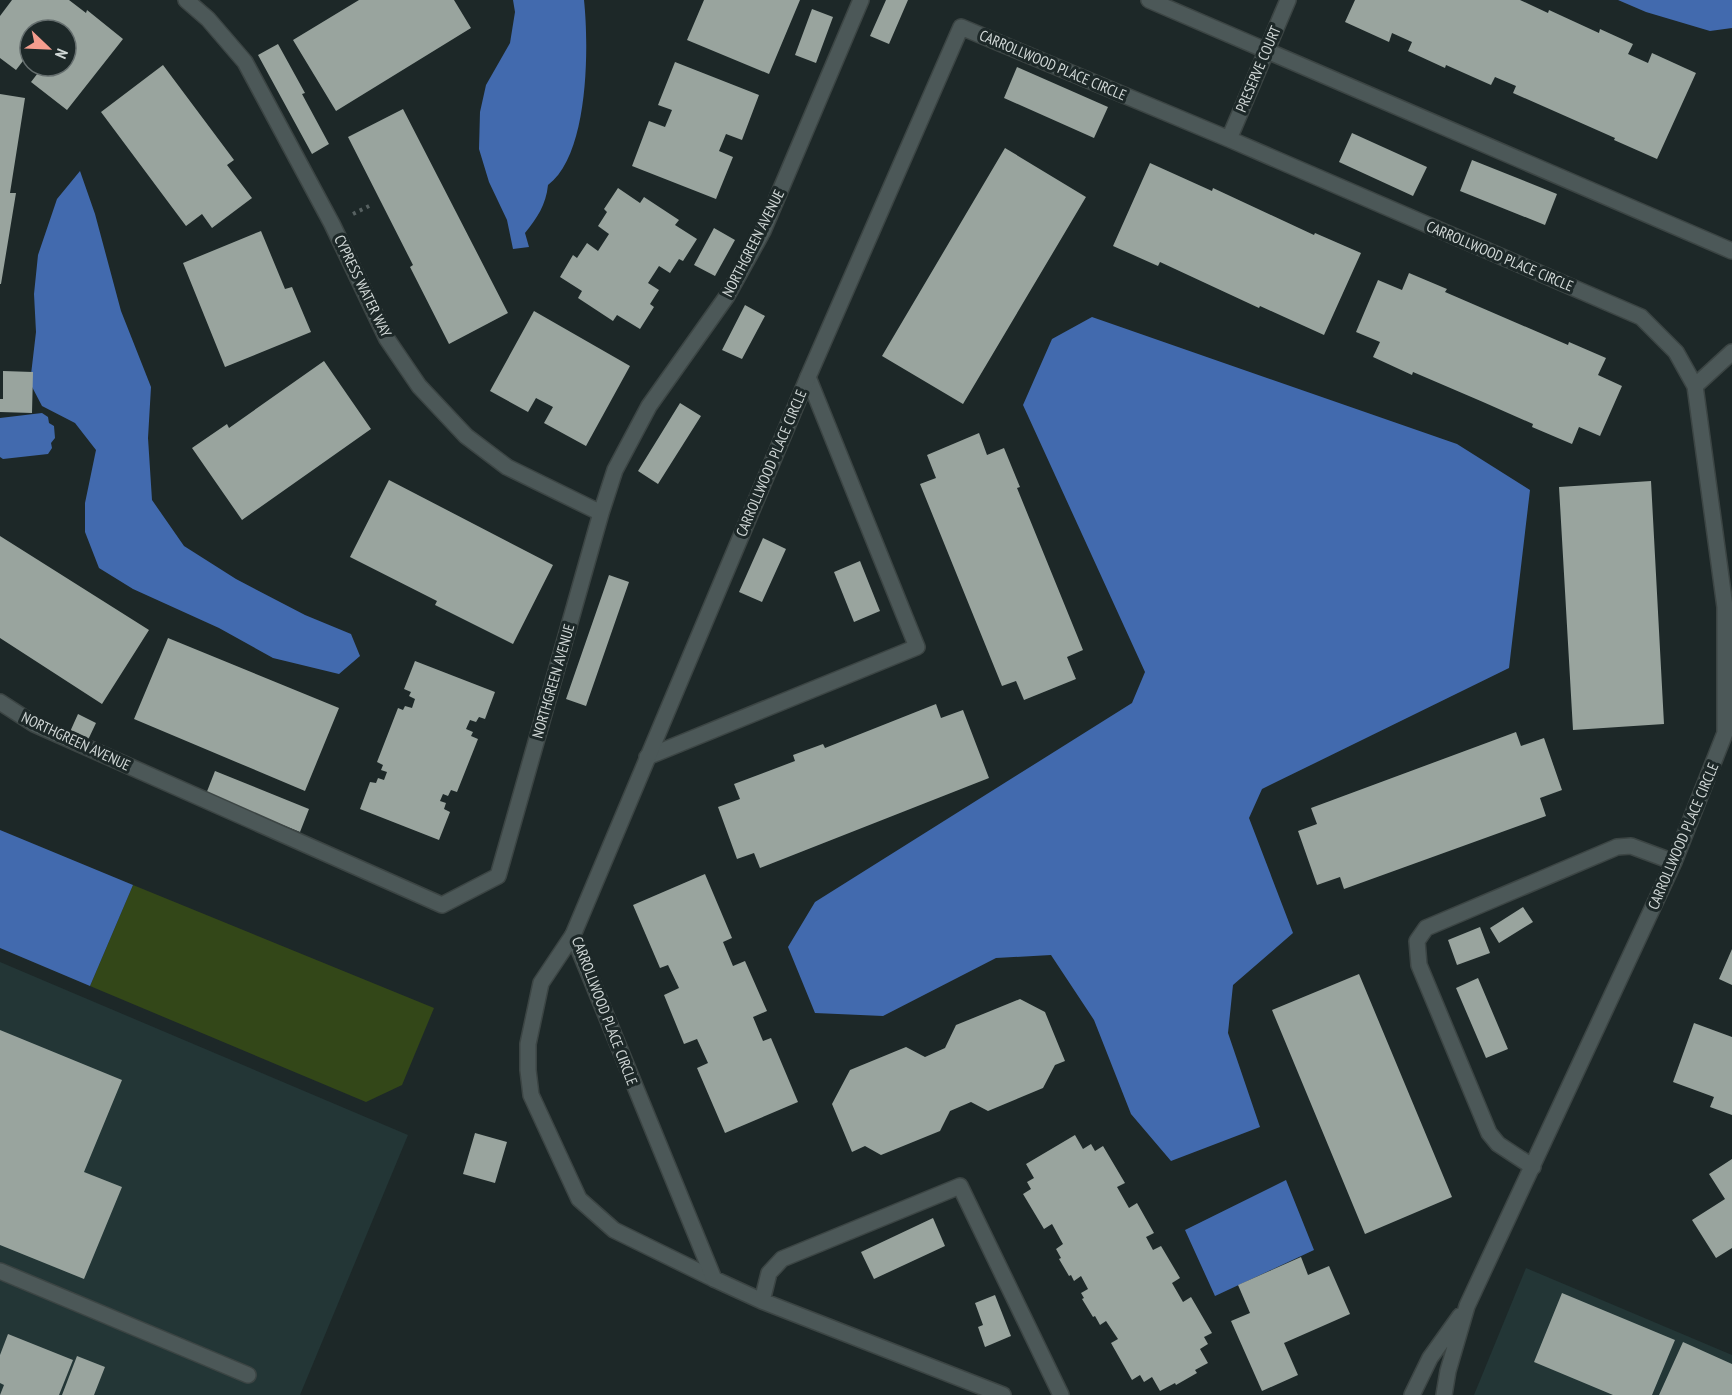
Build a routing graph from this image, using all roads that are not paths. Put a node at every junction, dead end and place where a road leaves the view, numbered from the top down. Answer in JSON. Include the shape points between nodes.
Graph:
{"nodes":[{"id":1,"x":186,"y":0,"type":"edge"},
{"id":2,"x":861,"y":0,"type":"edge"},
{"id":3,"x":1149,"y":0,"type":"edge"},
{"id":4,"x":1288,"y":0,"type":"edge"},
{"id":5,"x":1266,"y":51,"type":"junction"},
{"id":6,"x":1229,"y":139,"type":"junction"},
{"id":7,"x":1732,"y":251,"type":"edge"},
{"id":8,"x":1732,"y":352,"type":"edge"},
{"id":9,"x":808,"y":377,"type":"junction"},
{"id":10,"x":1695,"y":386,"type":"junction"},
{"id":11,"x":601,"y":513,"type":"junction"},
{"id":12,"x":1728,"y":605,"type":"edge"},
{"id":13,"x":0,"y":702,"type":"edge"},
{"id":14,"x":647,"y":757,"type":"junction"},
{"id":15,"x":1674,"y":862,"type":"junction"},
{"id":16,"x":573,"y":935,"type":"junction"},
{"id":17,"x":1533,"y":1167,"type":"junction"},
{"id":18,"x":0,"y":1271,"type":"edge"},
{"id":19,"x":714,"y":1279,"type":"junction"},
{"id":20,"x":762,"y":1301,"type":"junction"},
{"id":21,"x":1467,"y":1306,"type":"junction"},
{"id":22,"x":1449,"y":1369,"type":"junction"},
{"id":23,"x":248,"y":1374,"type":"dead end"},
{"id":24,"x":1003,"y":1395,"type":"edge"},
{"id":25,"x":1061,"y":1395,"type":"edge"},
{"id":26,"x":1412,"y":1395,"type":"edge"},
{"id":27,"x":1437,"y":1395,"type":"edge"},
{"id":28,"x":1444,"y":1395,"type":"edge"}],
"edges":[{"from":1,"to":11,"type":"street","name":"CYPRESS WATER WAY","via":[[245,62],[332,224],[387,339],[419,386],[466,436],[507,467]]},
{"from":2,"to":11,"type":"street","name":"NORTHGREEN AVENUE","via":[[763,231],[727,296],[649,406],[615,470]]},
{"from":3,"to":5,"type":"street"},
{"from":4,"to":5,"type":"street","name":"PRESERVE COURT"},
{"from":5,"to":6,"type":"street","name":"PRESERVE COURT"},
{"from":5,"to":7,"type":"street"},
{"from":6,"to":9,"type":"street","name":"CARROLLWOOD PLACE CIRCLE","via":[[961,27]]},
{"from":6,"to":10,"type":"street","name":"CARROLLWOOD PLACE CIRCLE","via":[[1641,317],[1676,352]]},
{"from":8,"to":10,"type":"street"},
{"from":9,"to":14,"type":"street","name":"CARROLLWOOD PLACE CIRCLE"},
{"from":9,"to":14,"type":"street","via":[[917,647]]},
{"from":10,"to":12,"type":"street","name":"CARROLLWOOD PLACE CIRCLE"},
{"from":11,"to":13,"type":"street","name":"NORTHGREEN AVENUE","via":[[498,876],[442,904],[34,724]]},
{"from":12,"to":15,"type":"street","name":"CARROLLWOOD PLACE CIRCLE","via":[[1725,733]]},
{"from":14,"to":16,"type":"street","name":"CARROLLWOOD PLACE CIRCLE"},
{"from":15,"to":17,"type":"street","name":"CARROLLWOOD PLACE CIRCLE"},
{"from":15,"to":17,"type":"street","via":[[1631,846],[1617,847],[1426,928],[1417,941],[1419,965],[1489,1133],[1498,1144]]},
{"from":16,"to":19,"type":"street","name":"CARROLLWOOD PLACE CIRCLE"},
{"from":16,"to":19,"type":"street","via":[[541,983],[528,1044],[531,1095],[579,1199],[614,1230]]},
{"from":17,"to":21,"type":"street","name":"CARROLLWOOD PLACE CIRCLE"},
{"from":18,"to":23,"type":"street"},
{"from":19,"to":20,"type":"street"},
{"from":20,"to":24,"type":"street"},
{"from":20,"to":25,"type":"street","via":[[769,1273],[782,1259],[960,1186]]},
{"from":21,"to":22,"type":"street","name":"CARROLLWOOD PLACE CIRCLE"},
{"from":21,"to":26,"type":"street","via":[[1430,1358]]},
{"from":22,"to":27,"type":"street","name":"CARROLLWOOD PLACE CIRCLE"},
{"from":22,"to":28,"type":"street","name":"CARROLLWOOD PLACE CIRCLE"}]}
